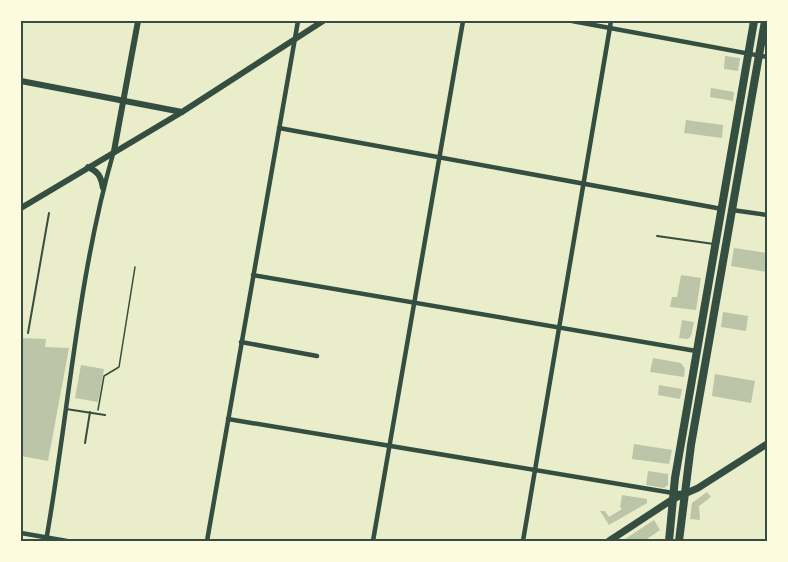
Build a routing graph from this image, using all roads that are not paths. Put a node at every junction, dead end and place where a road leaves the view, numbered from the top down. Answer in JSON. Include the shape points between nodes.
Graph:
{"nodes":[{"id":1,"x":138,"y":21,"type":"edge"},
{"id":2,"x":298,"y":21,"type":"edge"},
{"id":3,"x":323,"y":21,"type":"edge"},
{"id":4,"x":463,"y":21,"type":"edge"},
{"id":5,"x":572,"y":21,"type":"edge"},
{"id":6,"x":611,"y":21,"type":"edge"},
{"id":7,"x":754,"y":21,"type":"edge"},
{"id":8,"x":765,"y":21,"type":"edge"},
{"id":9,"x":610,"y":28,"type":"junction"},
{"id":10,"x":294,"y":40,"type":"junction"},
{"id":11,"x":749,"y":53,"type":"junction"},
{"id":12,"x":763,"y":56,"type":"edge"},
{"id":13,"x":21,"y":81,"type":"edge"},
{"id":14,"x":123,"y":101,"type":"junction"},
{"id":15,"x":182,"y":112,"type":"junction"},
{"id":16,"x":279,"y":128,"type":"junction"},
{"id":17,"x":114,"y":151,"type":"junction"},
{"id":18,"x":440,"y":158,"type":"junction"},
{"id":19,"x":88,"y":167,"type":"junction"},
{"id":20,"x":583,"y":183,"type":"junction"},
{"id":21,"x":103,"y":188,"type":"junction"},
{"id":22,"x":21,"y":208,"type":"edge"},
{"id":23,"x":722,"y":209,"type":"junction"},
{"id":24,"x":732,"y":210,"type":"junction"},
{"id":25,"x":49,"y":213,"type":"dead end"},
{"id":26,"x":767,"y":215,"type":"edge"},
{"id":27,"x":657,"y":236,"type":"dead end"},
{"id":28,"x":717,"y":244,"type":"junction"},
{"id":29,"x":253,"y":275,"type":"junction"},
{"id":30,"x":414,"y":304,"type":"junction"},
{"id":31,"x":558,"y":328,"type":"junction"},
{"id":32,"x":27,"y":333,"type":"dead end"},
{"id":33,"x":241,"y":342,"type":"junction"},
{"id":34,"x":698,"y":351,"type":"junction"},
{"id":35,"x":317,"y":356,"type":"dead end"},
{"id":36,"x":66,"y":409,"type":"junction"},
{"id":37,"x":90,"y":412,"type":"junction"},
{"id":38,"x":105,"y":415,"type":"dead end"},
{"id":39,"x":228,"y":419,"type":"junction"},
{"id":40,"x":85,"y":442,"type":"dead end"},
{"id":41,"x":767,"y":444,"type":"edge"},
{"id":42,"x":390,"y":446,"type":"junction"},
{"id":43,"x":534,"y":469,"type":"junction"},
{"id":44,"x":685,"y":493,"type":"junction"},
{"id":45,"x":673,"y":496,"type":"junction"},
{"id":46,"x":21,"y":533,"type":"edge"},
{"id":47,"x":46,"y":539,"type":"edge"},
{"id":48,"x":67,"y":541,"type":"edge"},
{"id":49,"x":207,"y":541,"type":"edge"},
{"id":50,"x":373,"y":541,"type":"edge"},
{"id":51,"x":523,"y":541,"type":"edge"},
{"id":52,"x":609,"y":541,"type":"edge"},
{"id":53,"x":669,"y":541,"type":"edge"},
{"id":54,"x":679,"y":541,"type":"edge"}],
"edges":[{"from":1,"to":14,"type":"street"},
{"from":2,"to":10,"type":"street"},
{"from":3,"to":10,"type":"street"},
{"from":4,"to":18,"type":"street"},
{"from":5,"to":9,"type":"street"},
{"from":6,"to":9,"type":"street"},
{"from":7,"to":11,"type":"main road"},
{"from":8,"to":12,"type":"main road"},
{"from":9,"to":11,"type":"street"},
{"from":9,"to":20,"type":"street"},
{"from":10,"to":15,"type":"street"},
{"from":10,"to":16,"type":"street"},
{"from":11,"to":12,"type":"street"},
{"from":11,"to":23,"type":"main road"},
{"from":12,"to":24,"type":"main road"},
{"from":13,"to":14,"type":"street"},
{"from":14,"to":15,"type":"street"},
{"from":14,"to":17,"type":"street"},
{"from":15,"to":17,"type":"street"},
{"from":16,"to":18,"type":"street"},
{"from":16,"to":29,"type":"street"},
{"from":17,"to":19,"type":"street"},
{"from":17,"to":21,"type":"street"},
{"from":18,"to":20,"type":"street"},
{"from":18,"to":30,"type":"street"},
{"from":19,"to":21,"type":"street","via":[[100,175]]},
{"from":19,"to":22,"type":"street"},
{"from":20,"to":23,"type":"street"},
{"from":20,"to":31,"type":"street"},
{"from":21,"to":36,"type":"street"},
{"from":23,"to":28,"type":"main road"},
{"from":24,"to":26,"type":"street"},
{"from":24,"to":44,"type":"main road"},
{"from":25,"to":32,"type":"lane"},
{"from":27,"to":28,"type":"lane"},
{"from":28,"to":34,"type":"main road"},
{"from":29,"to":30,"type":"street"},
{"from":29,"to":33,"type":"street"},
{"from":30,"to":31,"type":"street"},
{"from":30,"to":42,"type":"street"},
{"from":31,"to":34,"type":"street"},
{"from":31,"to":43,"type":"street"},
{"from":33,"to":35,"type":"street"},
{"from":33,"to":39,"type":"street"},
{"from":34,"to":45,"type":"main road"},
{"from":36,"to":37,"type":"lane"},
{"from":36,"to":47,"type":"street"},
{"from":37,"to":38,"type":"lane"},
{"from":37,"to":40,"type":"lane"},
{"from":39,"to":42,"type":"street"},
{"from":39,"to":49,"type":"street"},
{"from":41,"to":44,"type":"main road"},
{"from":42,"to":43,"type":"street"},
{"from":42,"to":50,"type":"street"},
{"from":43,"to":45,"type":"street"},
{"from":43,"to":51,"type":"street"},
{"from":44,"to":45,"type":"main road"},
{"from":44,"to":54,"type":"main road"},
{"from":45,"to":52,"type":"main road"},
{"from":45,"to":53,"type":"main road"},
{"from":46,"to":47,"type":"street"},
{"from":47,"to":48,"type":"street"}]}
